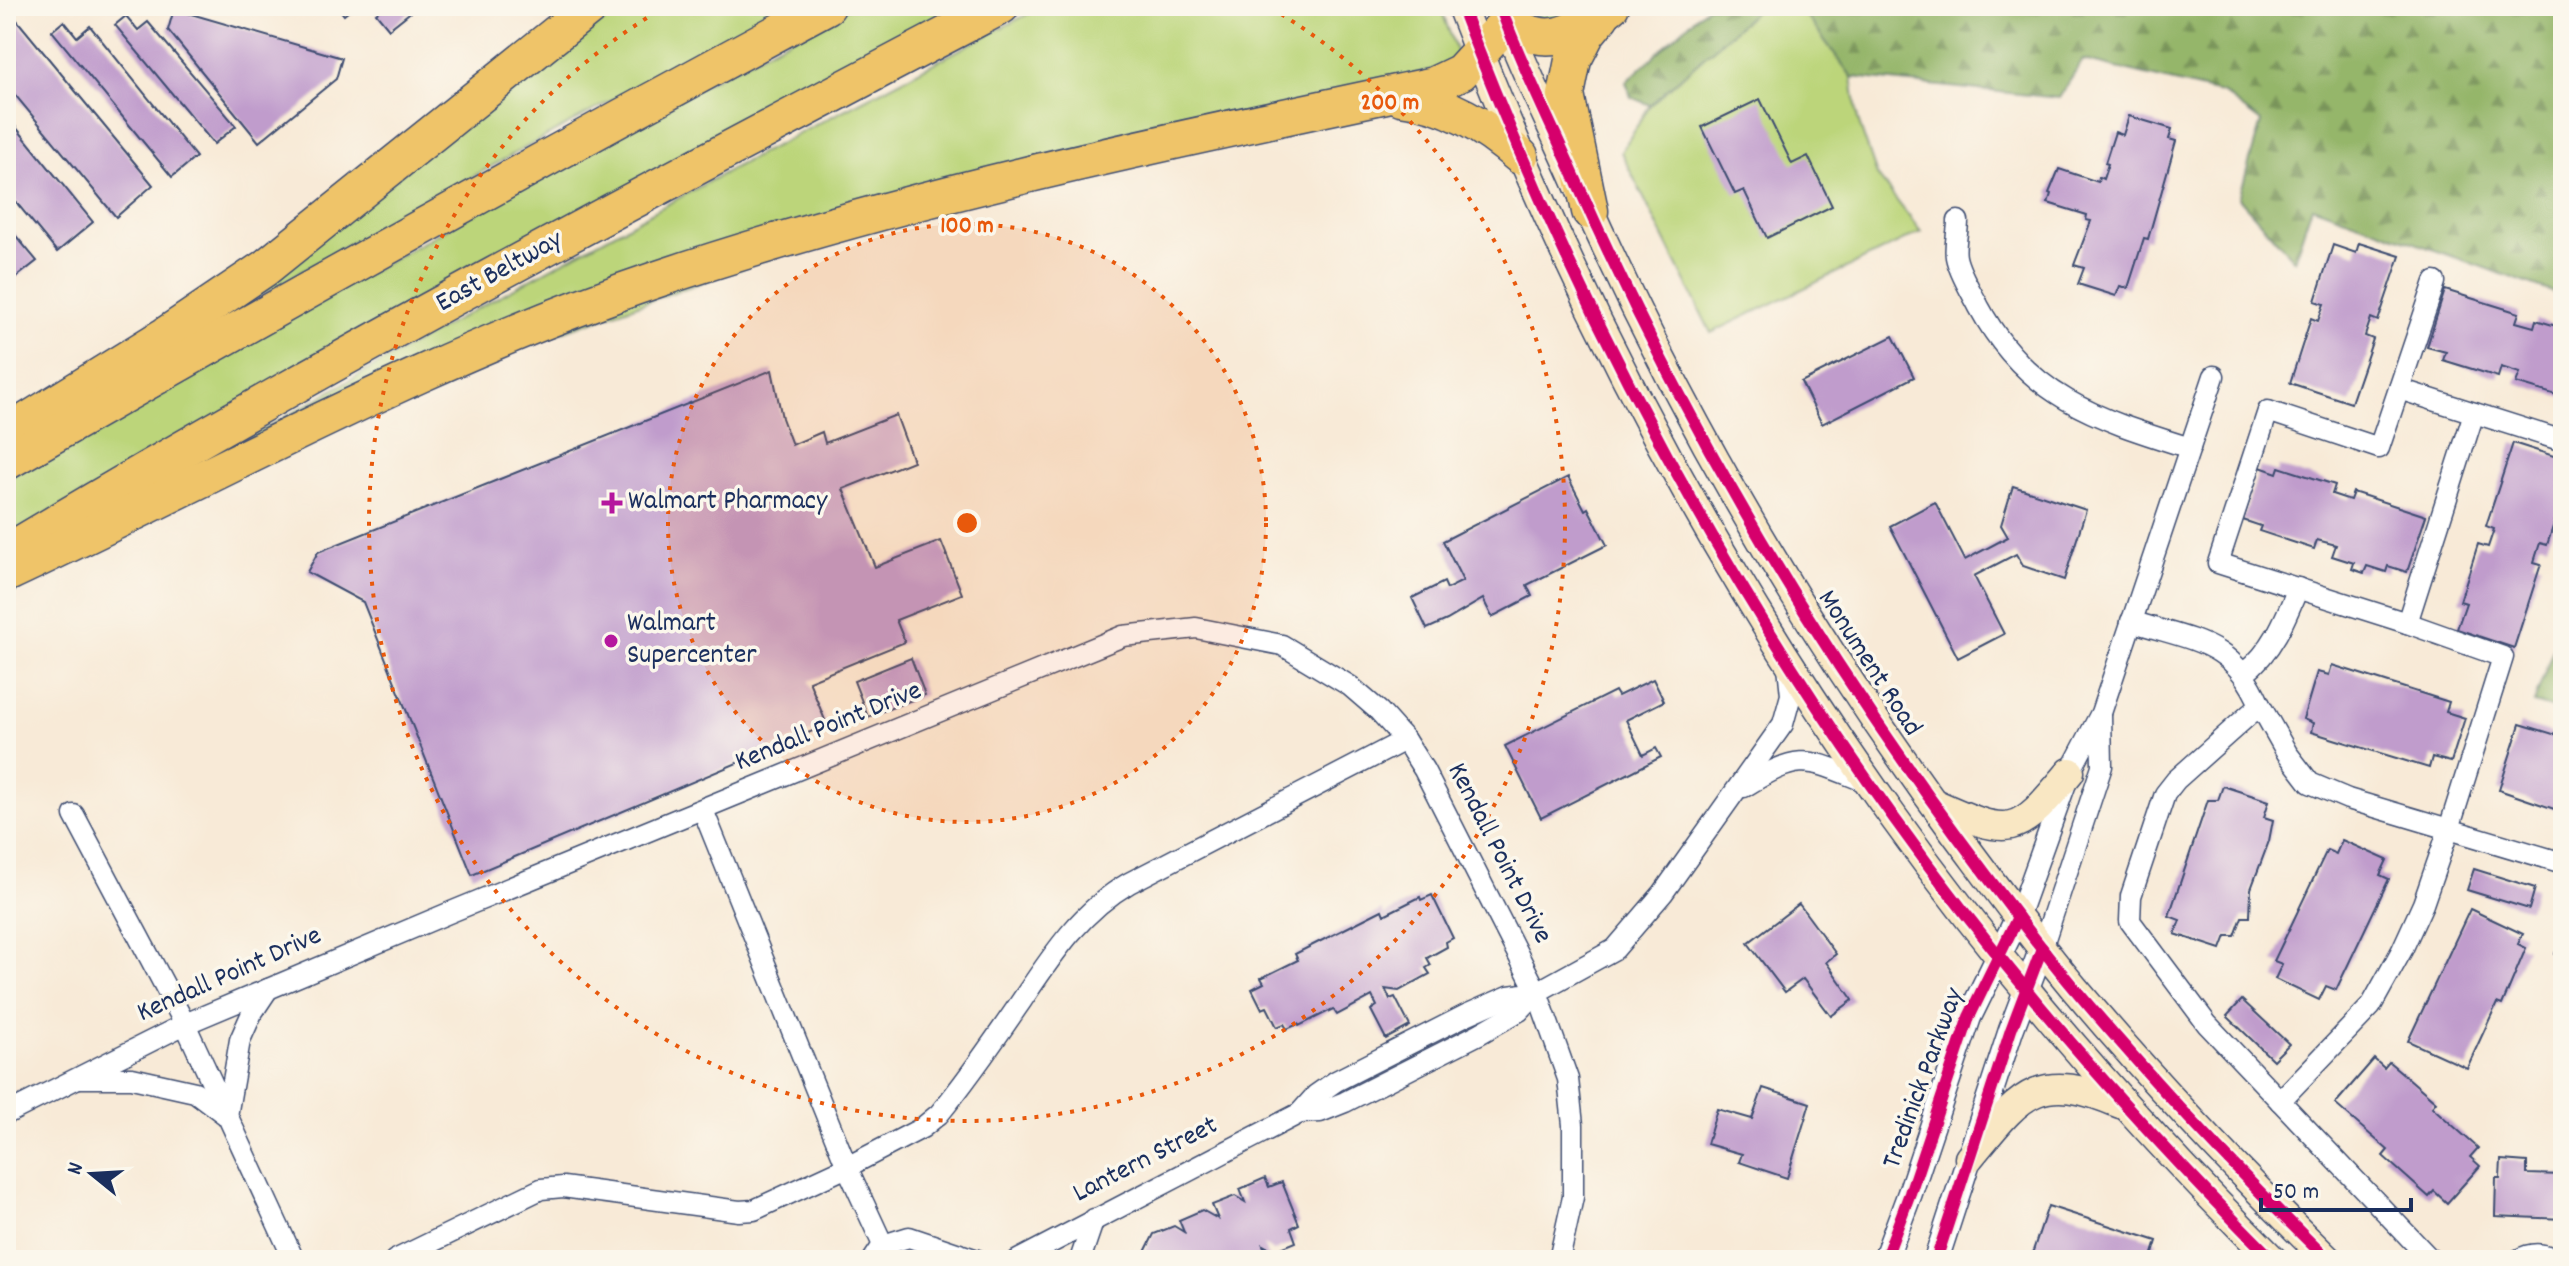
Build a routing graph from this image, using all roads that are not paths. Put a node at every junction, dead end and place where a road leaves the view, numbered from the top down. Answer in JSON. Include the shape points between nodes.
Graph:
{"nodes":[{"id":1,"x":591,"y":6,"type":"edge"},
{"id":2,"x":827,"y":6,"type":"edge"},
{"id":3,"x":1001,"y":6,"type":"edge"},
{"id":4,"x":1461,"y":6,"type":"edge"},
{"id":5,"x":1608,"y":8,"type":"edge"},
{"id":6,"x":1503,"y":15,"type":"edge"},
{"id":7,"x":1479,"y":54,"type":"junction"},
{"id":8,"x":1387,"y":95,"type":"junction"},
{"id":9,"x":1520,"y":156,"type":"junction"},
{"id":10,"x":1590,"y":211,"type":"junction"},
{"id":11,"x":1958,"y":221,"type":"dead end"},
{"id":12,"x":2435,"y":282,"type":"dead end"},
{"id":13,"x":2214,"y":376,"type":"dead end"},
{"id":14,"x":2399,"y":389,"type":"junction"},
{"id":15,"x":2474,"y":413,"type":"junction"},
{"id":16,"x":6,"y":434,"type":"edge"},
{"id":17,"x":2563,"y":441,"type":"edge"},
{"id":18,"x":2190,"y":448,"type":"junction"},
{"id":19,"x":6,"y":462,"type":"edge"},
{"id":20,"x":6,"y":553,"type":"edge"},
{"id":21,"x":6,"y":574,"type":"edge"},
{"id":22,"x":2298,"y":588,"type":"junction"},
{"id":23,"x":2131,"y":621,"type":"junction"},
{"id":24,"x":2407,"y":623,"type":"junction"},
{"id":25,"x":1787,"y":658,"type":"junction"},
{"id":26,"x":2244,"y":673,"type":"junction"},
{"id":27,"x":2260,"y":705,"type":"junction"},
{"id":28,"x":2101,"y":713,"type":"junction"},
{"id":29,"x":1405,"y":740,"type":"junction"},
{"id":30,"x":2070,"y":772,"type":"junction"},
{"id":31,"x":1871,"y":784,"type":"junction"},
{"id":32,"x":1731,"y":796,"type":"junction"},
{"id":33,"x":1932,"y":802,"type":"junction"},
{"id":34,"x":703,"y":810,"type":"junction"},
{"id":35,"x":74,"y":815,"type":"dead end"},
{"id":36,"x":2449,"y":829,"type":"junction"},
{"id":37,"x":2563,"y":863,"type":"edge"},
{"id":38,"x":2018,"y":917,"type":"junction"},
{"id":39,"x":2042,"y":948,"type":"junction"},
{"id":40,"x":1999,"y":955,"type":"junction"},
{"id":41,"x":2027,"y":988,"type":"junction"},
{"id":42,"x":268,"y":989,"type":"junction"},
{"id":43,"x":1537,"y":992,"type":"junction"},
{"id":44,"x":185,"y":1024,"type":"junction"},
{"id":45,"x":76,"y":1078,"type":"junction"},
{"id":46,"x":2280,"y":1101,"type":"junction"},
{"id":47,"x":2125,"y":1106,"type":"junction"},
{"id":48,"x":6,"y":1114,"type":"edge"},
{"id":49,"x":227,"y":1116,"type":"junction"},
{"id":50,"x":1969,"y":1158,"type":"junction"},
{"id":51,"x":847,"y":1167,"type":"junction"},
{"id":52,"x":1094,"y":1219,"type":"junction"},
{"id":53,"x":878,"y":1252,"type":"edge"},
{"id":54,"x":294,"y":1260,"type":"edge"},
{"id":55,"x":395,"y":1260,"type":"edge"},
{"id":56,"x":977,"y":1260,"type":"edge"},
{"id":57,"x":1018,"y":1260,"type":"edge"},
{"id":58,"x":1080,"y":1260,"type":"edge"},
{"id":59,"x":1559,"y":1260,"type":"edge"},
{"id":60,"x":1885,"y":1260,"type":"edge"},
{"id":61,"x":1936,"y":1260,"type":"edge"},
{"id":62,"x":2273,"y":1260,"type":"edge"},
{"id":63,"x":2328,"y":1260,"type":"edge"},
{"id":64,"x":2431,"y":1260,"type":"edge"},
{"id":65,"x":2518,"y":1260,"type":"edge"},
{"id":66,"x":2557,"y":1260,"type":"edge"}],
"edges":[{"from":1,"to":16,"type":"highway","via":[[265,268]]},
{"from":2,"to":19,"type":"highway","via":[[475,196]]},
{"from":3,"to":20,"type":"highway","name":"East Beltway","via":[[670,180]]},
{"from":4,"to":7,"type":"main road"},
{"from":5,"to":6,"type":"highway","via":[[1559,36],[1538,36]]},
{"from":5,"to":10,"type":"highway","via":[[1573,60],[1566,95]]},
{"from":6,"to":7,"type":"highway"},
{"from":6,"to":10,"type":"main road","name":"Monument Road"},
{"from":7,"to":8,"type":"highway","via":[[1461,72],[1434,85]]},
{"from":7,"to":9,"type":"main road"},
{"from":8,"to":9,"type":"highway","via":[[1447,107]]},
{"from":8,"to":21,"type":"highway","via":[[816,229],[657,279],[476,349]]},
{"from":9,"to":25,"type":"main road","via":[[1652,430]]},
{"from":10,"to":33,"type":"main road","name":"Monument Road","via":[[1728,484],[1801,606]]},
{"from":11,"to":18,"type":"street","via":[[1956,257],[1994,334],[2020,366],[2055,395],[2083,409]]},
{"from":12,"to":14,"type":"street"},
{"from":13,"to":18,"type":"street","name":"Tredinick Parkway"},
{"from":14,"to":15,"type":"street"},
{"from":14,"to":22,"type":"street","via":[[2379,448],[2268,411],[2218,563]]},
{"from":15,"to":17,"type":"street"},
{"from":15,"to":24,"type":"street"},
{"from":18,"to":23,"type":"street","name":"Tredinick Parkway"},
{"from":22,"to":24,"type":"street"},
{"from":22,"to":26,"type":"street","via":[[2276,637]]},
{"from":23,"to":26,"type":"street","via":[[2224,653]]},
{"from":23,"to":28,"type":"street","name":"Tredinick Parkway"},
{"from":24,"to":36,"type":"street","via":[[2503,657]]},
{"from":25,"to":31,"type":"main road"},
{"from":25,"to":32,"type":"street","name":"Lantern Street","via":[[1791,695],[1783,724]]},
{"from":26,"to":27,"type":"street"},
{"from":27,"to":36,"type":"street","via":[[2310,783]]},
{"from":27,"to":46,"type":"street","via":[[2165,794],[2131,896],[2130,921],[2207,1024]]},
{"from":28,"to":30,"type":"street","name":"Tredinick Parkway"},
{"from":28,"to":39,"type":"street","name":"Tredinick Parkway","via":[[2102,766]]},
{"from":29,"to":34,"type":"street","name":"Kendall Point Drive","via":[[1350,686],[1282,645],[1196,628],[1123,636]]},
{"from":29,"to":43,"type":"street","name":"Kendall Point Drive"},
{"from":29,"to":51,"type":"street","via":[[1098,903],[1050,958],[939,1114]]},
{"from":30,"to":33,"type":"main road","via":[[2019,824],[1979,823]]},
{"from":30,"to":38,"type":"street","name":"Tredinick Parkway"},
{"from":31,"to":32,"type":"street","via":[[1806,760],[1787,763]]},
{"from":31,"to":40,"type":"main road"},
{"from":32,"to":43,"type":"street","name":"Lantern Street","via":[[1663,893],[1615,949]]},
{"from":33,"to":38,"type":"main road","name":"Monument Road"},
{"from":34,"to":42,"type":"street","name":"Kendall Point Drive"},
{"from":34,"to":51,"type":"street"},
{"from":35,"to":44,"type":"street"},
{"from":36,"to":37,"type":"street"},
{"from":36,"to":46,"type":"street","via":[[2423,904],[2371,1006]]},
{"from":38,"to":39,"type":"main road","name":"Monument Road"},
{"from":38,"to":40,"type":"street","name":"Tredinick Parkway"},
{"from":39,"to":41,"type":"street","name":"Tredinick Parkway"},
{"from":39,"to":63,"type":"main road","name":"Monument Road","via":[[2171,1100]]},
{"from":40,"to":41,"type":"main road"},
{"from":40,"to":60,"type":"street","name":"Tredinick Parkway","via":[[1969,1017]]},
{"from":41,"to":47,"type":"main road"},
{"from":41,"to":50,"type":"street","name":"Tredinick Parkway"},
{"from":42,"to":44,"type":"street","name":"Kendall Point Drive"},
{"from":42,"to":49,"type":"street","via":[[240,1040]]},
{"from":43,"to":52,"type":"street","name":"Lantern Street","via":[[1509,996],[1388,1054],[1336,1081],[1300,1113]]},
{"from":43,"to":59,"type":"street","name":"Kendall Point Drive","via":[[1568,1079],[1573,1125],[1573,1197]]},
{"from":44,"to":45,"type":"street","name":"Kendall Point Drive"},
{"from":44,"to":49,"type":"street"},
{"from":45,"to":48,"type":"street","name":"Kendall Point Drive"},
{"from":45,"to":49,"type":"street","via":[[132,1078],[195,1092]]},
{"from":46,"to":64,"type":"street"},
{"from":47,"to":50,"type":"main road","via":[[2078,1089],[2042,1089],[2015,1104]]},
{"from":47,"to":62,"type":"main road"},
{"from":49,"to":54,"type":"street"},
{"from":50,"to":61,"type":"street","name":"Tredinick Parkway"},
{"from":51,"to":53,"type":"street"},
{"from":51,"to":55,"type":"street","via":[[770,1205],[739,1211],[563,1187],[541,1189]]},
{"from":52,"to":57,"type":"street","name":"Lantern Street"},
{"from":52,"to":58,"type":"street"},
{"from":53,"to":56,"type":"street","via":[[909,1237]]},
{"from":65,"to":66,"type":"street","via":[[2545,1254]]}]}
